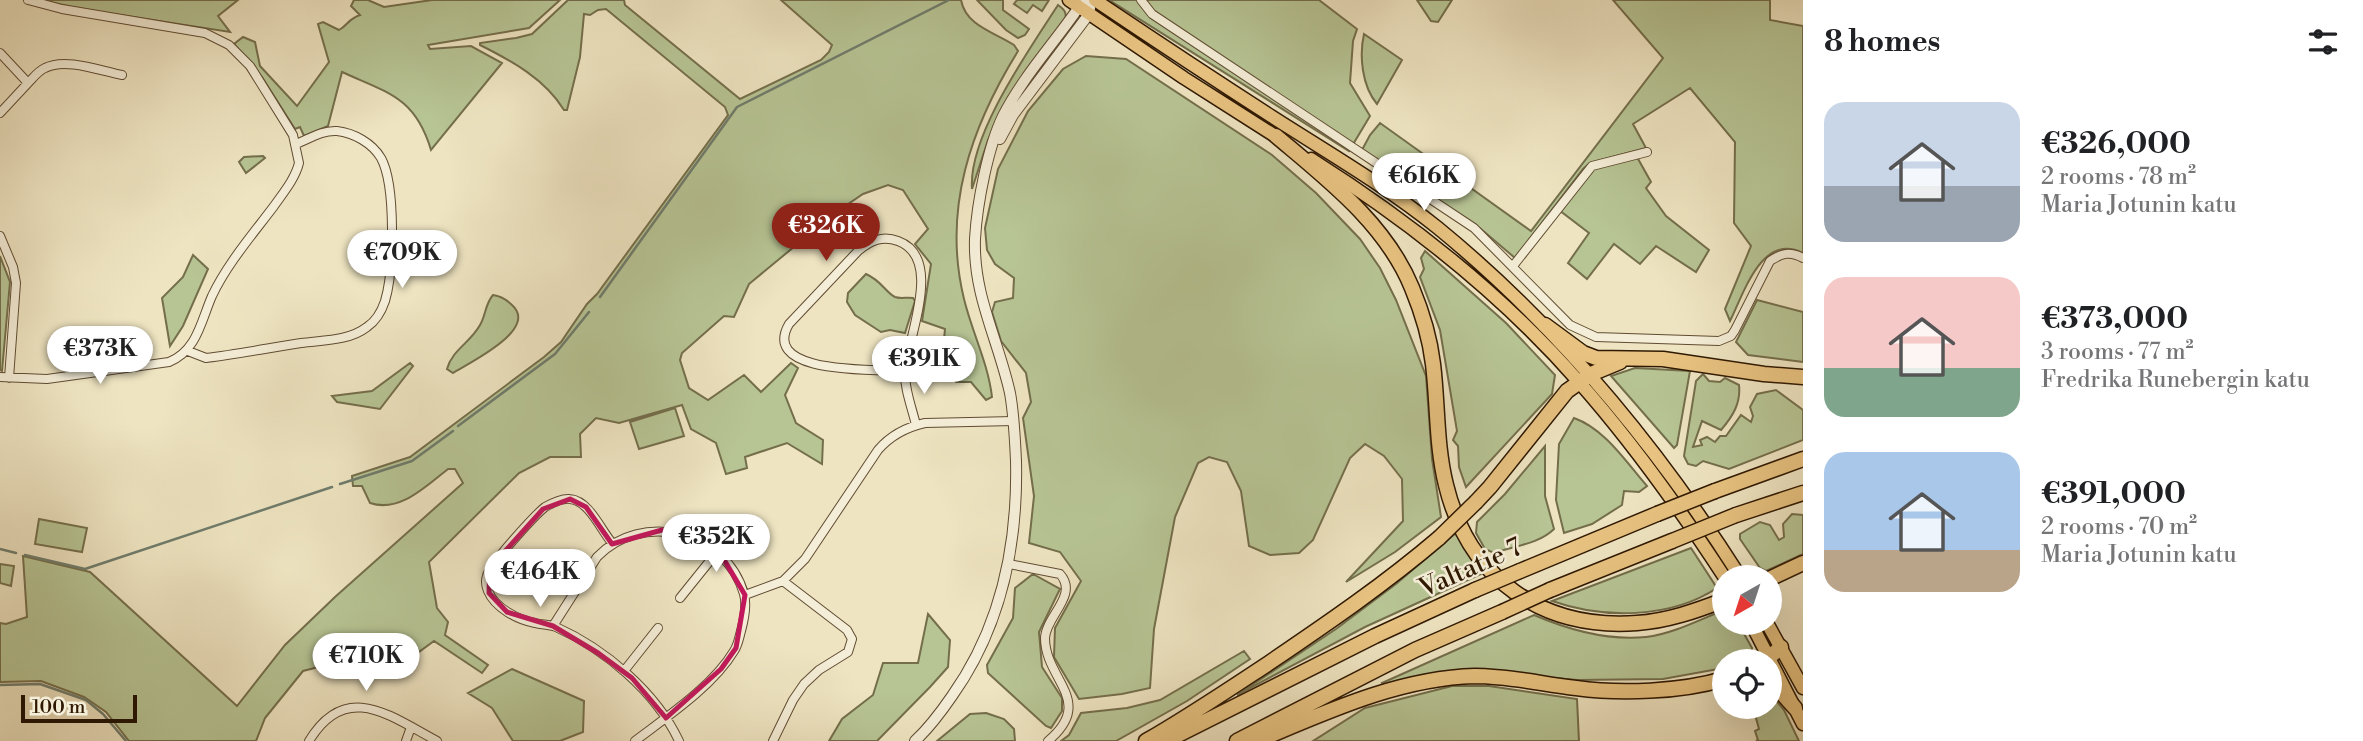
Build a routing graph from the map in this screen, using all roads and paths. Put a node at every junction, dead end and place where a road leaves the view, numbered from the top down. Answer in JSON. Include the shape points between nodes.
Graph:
{"nodes":[{"id":1,"x":28,"y":0,"type":"edge"},
{"id":2,"x":1141,"y":0,"type":"edge"},
{"id":3,"x":1086,"y":4,"type":"edge"},
{"id":4,"x":0,"y":53,"type":"edge"},
{"id":5,"x":122,"y":75,"type":"dead end"},
{"id":6,"x":28,"y":83,"type":"junction"},
{"id":7,"x":0,"y":113,"type":"edge"},
{"id":8,"x":1276,"y":136,"type":"junction"},
{"id":9,"x":296,"y":144,"type":"junction"},
{"id":10,"x":1647,"y":152,"type":"dead end"},
{"id":11,"x":0,"y":236,"type":"edge"},
{"id":12,"x":1803,"y":258,"type":"edge"},
{"id":13,"x":1513,"y":266,"type":"junction"},
{"id":14,"x":1545,"y":325,"type":"junction"},
{"id":15,"x":188,"y":351,"type":"junction"},
{"id":16,"x":1636,"y":358,"type":"junction"},
{"id":17,"x":905,"y":370,"type":"junction"},
{"id":18,"x":1585,"y":377,"type":"junction"},
{"id":19,"x":1803,"y":377,"type":"edge"},
{"id":20,"x":4,"y":378,"type":"edge"},
{"id":21,"x":1014,"y":421,"type":"junction"},
{"id":22,"x":916,"y":425,"type":"junction"},
{"id":23,"x":1803,"y":459,"type":"edge"},
{"id":24,"x":1803,"y":492,"type":"edge"},
{"id":25,"x":613,"y":544,"type":"junction"},
{"id":26,"x":717,"y":552,"type":"junction"},
{"id":27,"x":1803,"y":563,"type":"edge"},
{"id":28,"x":1009,"y":564,"type":"junction"},
{"id":29,"x":1717,"y":565,"type":"edge"},
{"id":30,"x":1733,"y":565,"type":"edge"},
{"id":31,"x":1782,"y":573,"type":"edge"},
{"id":32,"x":783,"y":580,"type":"junction"},
{"id":33,"x":745,"y":595,"type":"junction"},
{"id":34,"x":680,"y":598,"type":"dead end"},
{"id":35,"x":1712,"y":604,"type":"edge"},
{"id":36,"x":553,"y":626,"type":"junction"},
{"id":37,"x":658,"y":628,"type":"dead end"},
{"id":38,"x":1774,"y":635,"type":"edge"},
{"id":39,"x":1781,"y":647,"type":"junction"},
{"id":40,"x":1779,"y":649,"type":"edge"},
{"id":41,"x":624,"y":671,"type":"junction"},
{"id":42,"x":1712,"y":681,"type":"edge"},
{"id":43,"x":1782,"y":684,"type":"edge"},
{"id":44,"x":1803,"y":688,"type":"edge"},
{"id":45,"x":1782,"y":693,"type":"edge"},
{"id":46,"x":1796,"y":708,"type":"junction"},
{"id":47,"x":666,"y":718,"type":"junction"},
{"id":48,"x":1803,"y":724,"type":"edge"},
{"id":49,"x":411,"y":727,"type":"junction"},
{"id":50,"x":309,"y":741,"type":"edge"},
{"id":51,"x":405,"y":741,"type":"edge"},
{"id":52,"x":437,"y":741,"type":"edge"},
{"id":53,"x":635,"y":741,"type":"edge"},
{"id":54,"x":679,"y":741,"type":"edge"},
{"id":55,"x":773,"y":741,"type":"edge"},
{"id":56,"x":915,"y":741,"type":"edge"},
{"id":57,"x":1048,"y":741,"type":"edge"},
{"id":58,"x":1146,"y":741,"type":"edge"},
{"id":59,"x":1166,"y":741,"type":"edge"},
{"id":60,"x":1237,"y":741,"type":"edge"},
{"id":61,"x":1257,"y":741,"type":"edge"}],
"edges":[{"from":1,"to":9,"type":"street","via":[[216,38],[250,66]]},
{"from":2,"to":13,"type":"street","via":[[1152,14],[1474,228]]},
{"from":3,"to":8,"type":"main road"},
{"from":3,"to":14,"type":"main road","via":[[1397,199],[1436,227]]},
{"from":3,"to":21,"type":"street","via":[[1004,114],[979,201],[975,240],[980,298]]},
{"from":4,"to":6,"type":"street"},
{"from":5,"to":6,"type":"street","via":[[53,65]]},
{"from":6,"to":7,"type":"street"},
{"from":8,"to":18,"type":"main road","via":[[1435,245]]},
{"from":8,"to":35,"type":"highway","via":[[1368,220],[1411,285],[1433,362],[1446,486],[1466,538],[1492,573],[1530,603],[1593,622],[1638,623]]},
{"from":9,"to":15,"type":"street","via":[[299,163],[294,176],[219,284]]},
{"from":9,"to":15,"type":"street","via":[[338,131],[357,136],[381,158],[393,241],[383,307],[367,327],[342,337],[206,358]]},
{"from":10,"to":13,"type":"street","via":[[1592,166]]},
{"from":11,"to":20,"type":"street","via":[[16,283]]},
{"from":12,"to":13,"type":"street","via":[[1780,254],[1770,261],[1731,336],[1699,342],[1587,335],[1570,326]]},
{"from":14,"to":16,"type":"highway","via":[[1596,358]]},
{"from":14,"to":18,"type":"main road"},
{"from":15,"to":20,"type":"street","via":[[169,362],[47,379]]},
{"from":16,"to":18,"type":"highway"},
{"from":16,"to":19,"type":"highway"},
{"from":17,"to":17,"type":"street","via":[[922,272],[905,244],[881,239],[858,251],[789,324],[784,344],[799,359],[821,366]]},
{"from":17,"to":22,"type":"street"},
{"from":18,"to":29,"type":"main road"},
{"from":18,"to":30,"type":"main road","via":[[1656,453]]},
{"from":18,"to":58,"type":"highway","bridge":true,"via":[[1567,391],[1490,487],[1390,579]]},
{"from":21,"to":22,"type":"street"},
{"from":21,"to":28,"type":"street","via":[[1016,485]]},
{"from":22,"to":32,"type":"street","via":[[878,450],[820,540]]},
{"from":23,"to":59,"type":"highway","name":"Valtatie 7","bridge":true,"via":[[1520,570],[1375,636]]},
{"from":24,"to":60,"type":"highway","name":"Valtatie 7","bridge":true,"via":[[1550,590],[1415,650]]},
{"from":25,"to":26,"type":"street","via":[[662,530],[696,539]]},
{"from":25,"to":36,"type":"street","via":[[597,557]]},
{"from":25,"to":36,"type":"street","via":[[586,507],[562,499],[543,509],[490,568],[486,584],[492,600],[523,620]]},
{"from":26,"to":33,"type":"street"},
{"from":26,"to":34,"type":"street"},
{"from":27,"to":31,"type":"highway"},
{"from":28,"to":56,"type":"street","via":[[995,617],[974,663]]},
{"from":28,"to":57,"type":"street","via":[[1060,574],[1066,583],[1045,639],[1070,705],[1062,727]]},
{"from":32,"to":33,"type":"street"},
{"from":32,"to":55,"type":"street","via":[[847,630],[852,639],[848,652],[819,670],[799,690]]},
{"from":33,"to":47,"type":"street","via":[[736,648],[721,669]]},
{"from":36,"to":41,"type":"street"},
{"from":37,"to":41,"type":"street"},
{"from":38,"to":39,"type":"main road"},
{"from":39,"to":40,"type":"highway"},
{"from":39,"to":44,"type":"main road"},
{"from":41,"to":47,"type":"street"},
{"from":42,"to":61,"type":"highway","via":[[1646,691],[1609,691],[1476,676],[1434,680],[1330,710]]},
{"from":43,"to":46,"type":"main road"},
{"from":45,"to":46,"type":"highway"},
{"from":46,"to":48,"type":"main road"},
{"from":47,"to":53,"type":"street"},
{"from":47,"to":54,"type":"street"},
{"from":49,"to":50,"type":"street","via":[[371,708],[351,707],[325,720]]},
{"from":49,"to":51,"type":"street"},
{"from":49,"to":52,"type":"street"}]}
